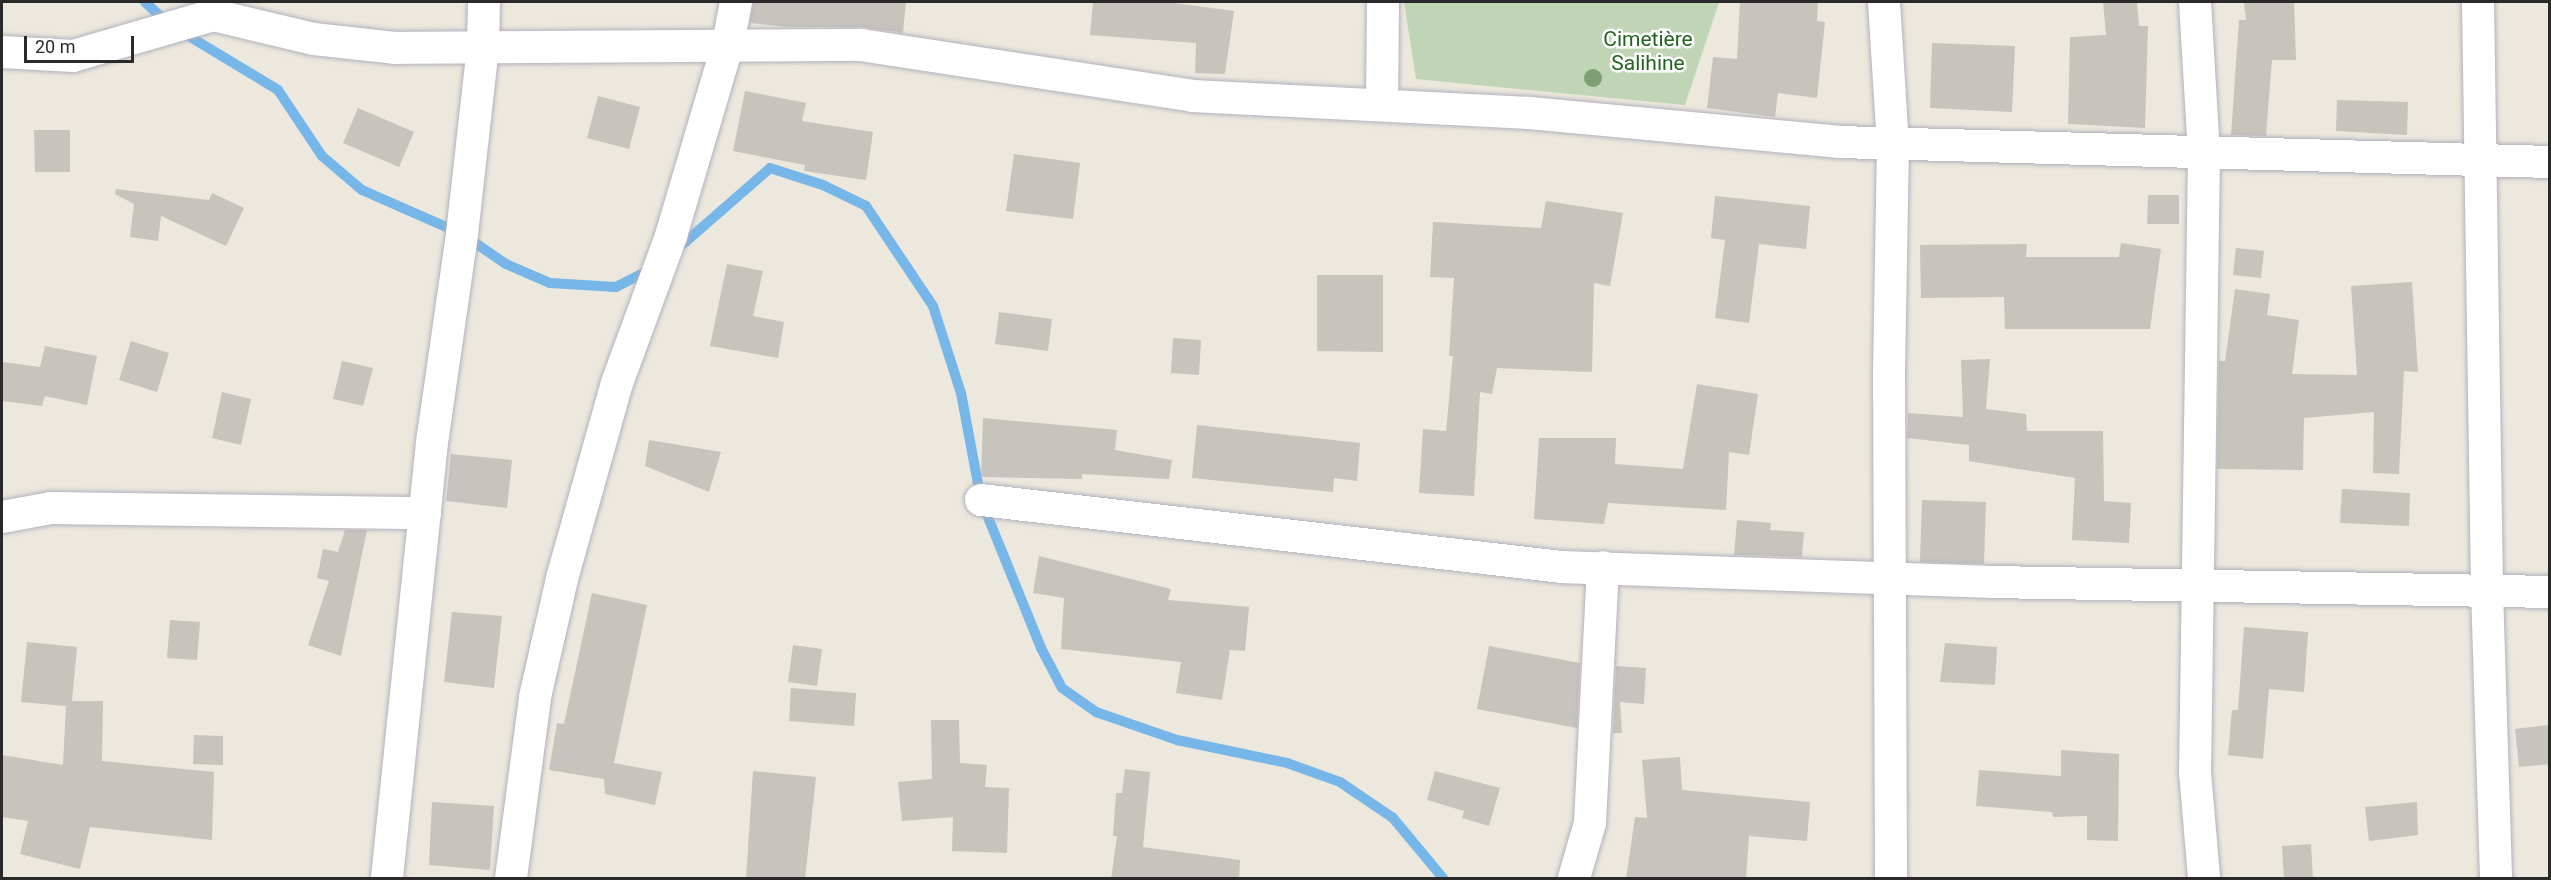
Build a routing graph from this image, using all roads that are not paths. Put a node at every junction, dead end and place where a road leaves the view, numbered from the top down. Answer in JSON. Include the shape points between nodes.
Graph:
{"nodes":[{"id":1,"x":484,"y":2,"type":"edge"},
{"id":2,"x":736,"y":2,"type":"edge"},
{"id":3,"x":1383,"y":2,"type":"edge"},
{"id":4,"x":1884,"y":2,"type":"edge"},
{"id":5,"x":2195,"y":2,"type":"edge"},
{"id":6,"x":2478,"y":2,"type":"edge"},
{"id":7,"x":264,"y":14,"type":"edge"},
{"id":8,"x":728,"y":44,"type":"junction"},
{"id":9,"x":483,"y":46,"type":"junction"},
{"id":10,"x":2,"y":52,"type":"edge"},
{"id":11,"x":1382,"y":103,"type":"junction"},
{"id":12,"x":1893,"y":144,"type":"junction"},
{"id":13,"x":2204,"y":154,"type":"junction"},
{"id":14,"x":2478,"y":160,"type":"junction"},
{"id":15,"x":2550,"y":162,"type":"edge"},
{"id":16,"x":981,"y":500,"type":"dead end"},
{"id":17,"x":425,"y":513,"type":"junction"},
{"id":18,"x":2,"y":517,"type":"edge"},
{"id":19,"x":1603,"y":567,"type":"junction"},
{"id":20,"x":1892,"y":576,"type":"junction"},
{"id":21,"x":2197,"y":583,"type":"junction"},
{"id":22,"x":2487,"y":590,"type":"junction"},
{"id":23,"x":2550,"y":592,"type":"edge"},
{"id":24,"x":387,"y":879,"type":"edge"},
{"id":25,"x":511,"y":879,"type":"edge"},
{"id":26,"x":1574,"y":879,"type":"edge"},
{"id":27,"x":1891,"y":879,"type":"edge"},
{"id":28,"x":2204,"y":879,"type":"edge"},
{"id":29,"x":2496,"y":879,"type":"edge"}],
"edges":[{"from":1,"to":9,"type":"street"},
{"from":2,"to":8,"type":"street"},
{"from":3,"to":11,"type":"street"},
{"from":4,"to":12,"type":"street"},
{"from":5,"to":13,"type":"street"},
{"from":6,"to":14,"type":"street"},
{"from":7,"to":9,"type":"street","via":[[314,39],[395,48]]},
{"from":7,"to":10,"type":"street","via":[[213,15],[73,56]]},
{"from":8,"to":9,"type":"street","via":[[693,49]]},
{"from":8,"to":11,"type":"street","via":[[861,45],[1192,96]]},
{"from":8,"to":25,"type":"street","via":[[671,237],[617,382],[563,575],[535,697]]},
{"from":9,"to":17,"type":"street"},
{"from":11,"to":12,"type":"street"},
{"from":12,"to":13,"type":"street"},
{"from":12,"to":20,"type":"street","via":[[1889,370]]},
{"from":13,"to":14,"type":"street"},
{"from":13,"to":21,"type":"street"},
{"from":14,"to":15,"type":"street"},
{"from":14,"to":22,"type":"street"},
{"from":16,"to":19,"type":"street","via":[[1562,567]]},
{"from":17,"to":18,"type":"street","via":[[51,508]]},
{"from":17,"to":24,"type":"street"},
{"from":19,"to":20,"type":"street"},
{"from":19,"to":26,"type":"street","via":[[1590,824]]},
{"from":20,"to":21,"type":"street","via":[[1991,582]]},
{"from":20,"to":27,"type":"street"},
{"from":21,"to":22,"type":"street"},
{"from":21,"to":28,"type":"street","via":[[2195,772]]},
{"from":22,"to":23,"type":"street"},
{"from":22,"to":29,"type":"street"}]}
